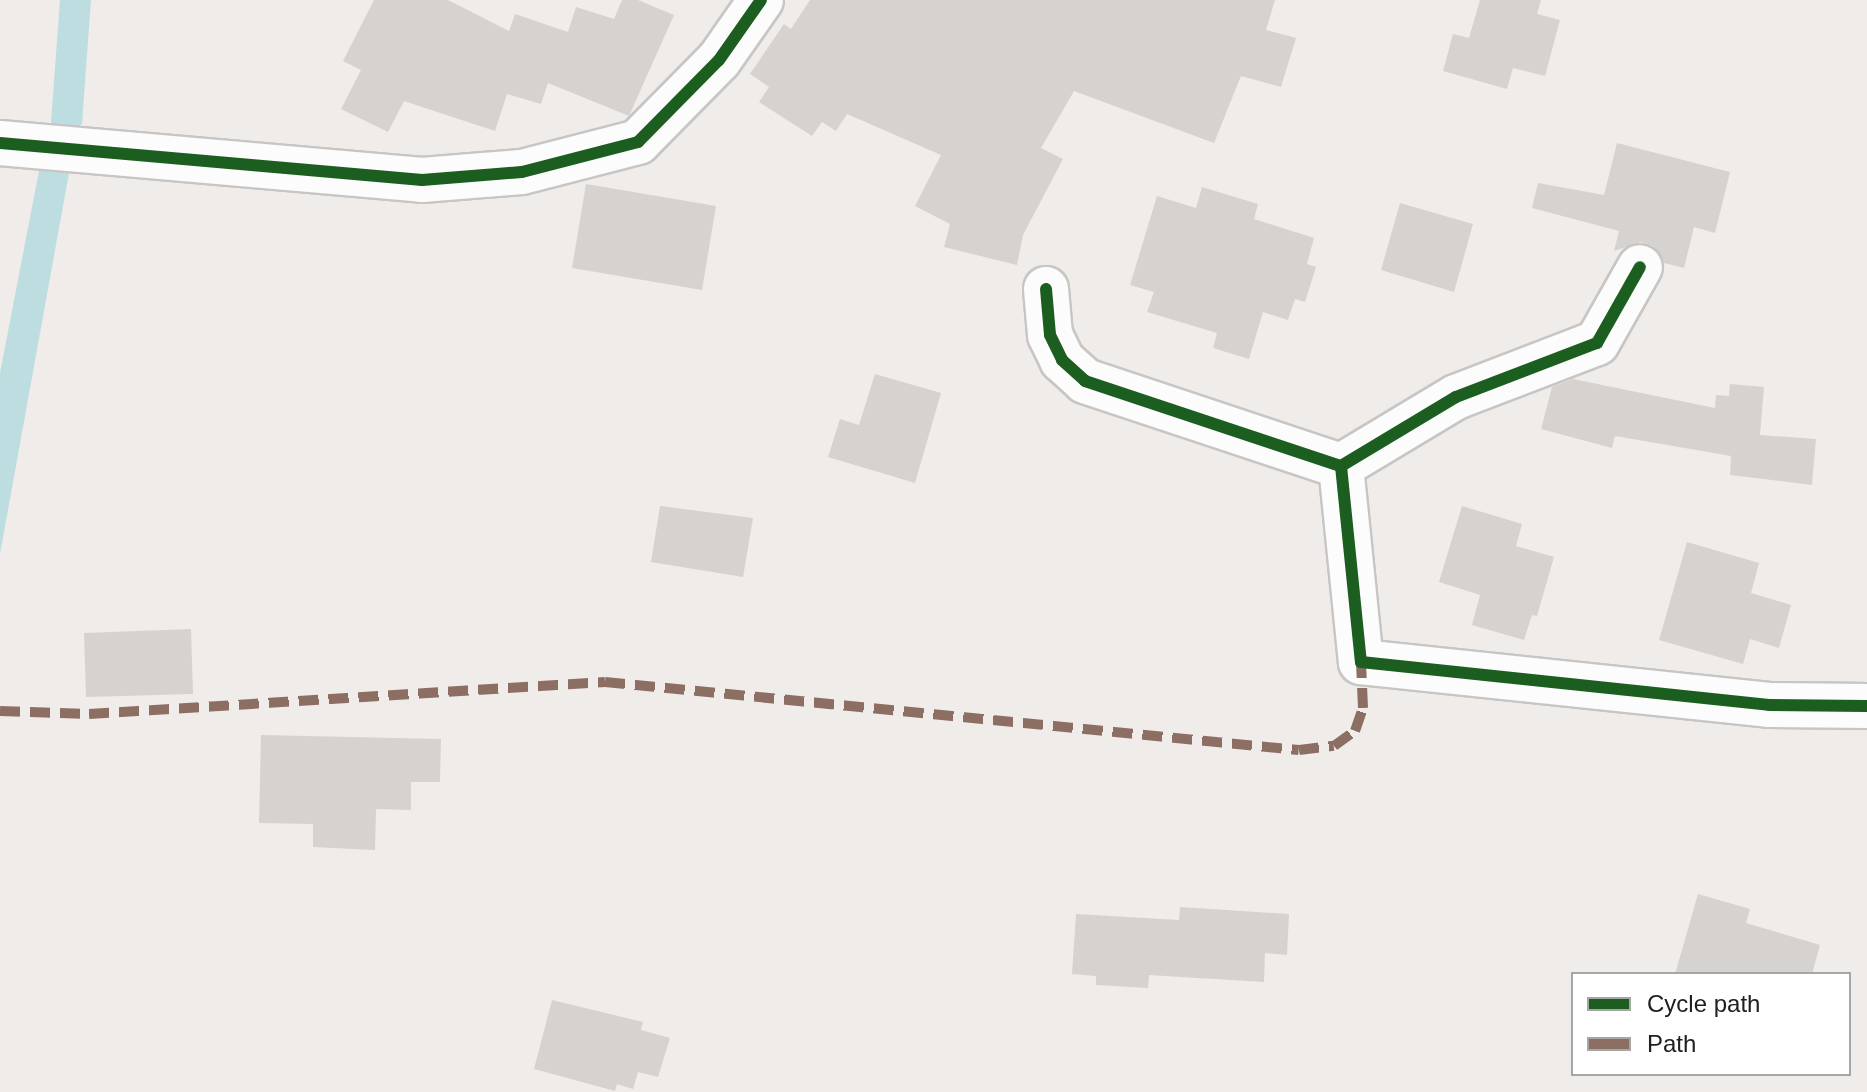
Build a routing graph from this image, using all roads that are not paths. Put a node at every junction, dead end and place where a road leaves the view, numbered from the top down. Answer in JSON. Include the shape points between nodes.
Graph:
{"nodes":[{"id":1,"x":761,"y":0,"type":"edge"},
{"id":2,"x":0,"y":143,"type":"edge"},
{"id":3,"x":1640,"y":267,"type":"dead end"},
{"id":4,"x":1046,"y":289,"type":"dead end"},
{"id":5,"x":1341,"y":466,"type":"junction"},
{"id":6,"x":1867,"y":706,"type":"edge"}],
"edges":[{"from":1,"to":2,"type":"street","via":[[719,60],[638,142],[522,172],[422,180]]},
{"from":3,"to":5,"type":"street","via":[[1597,343],[1456,397]]},
{"from":4,"to":5,"type":"street","via":[[1050,335],[1062,360],[1085,381]]},
{"from":5,"to":6,"type":"street","via":[[1361,662],[1769,705]]}]}
